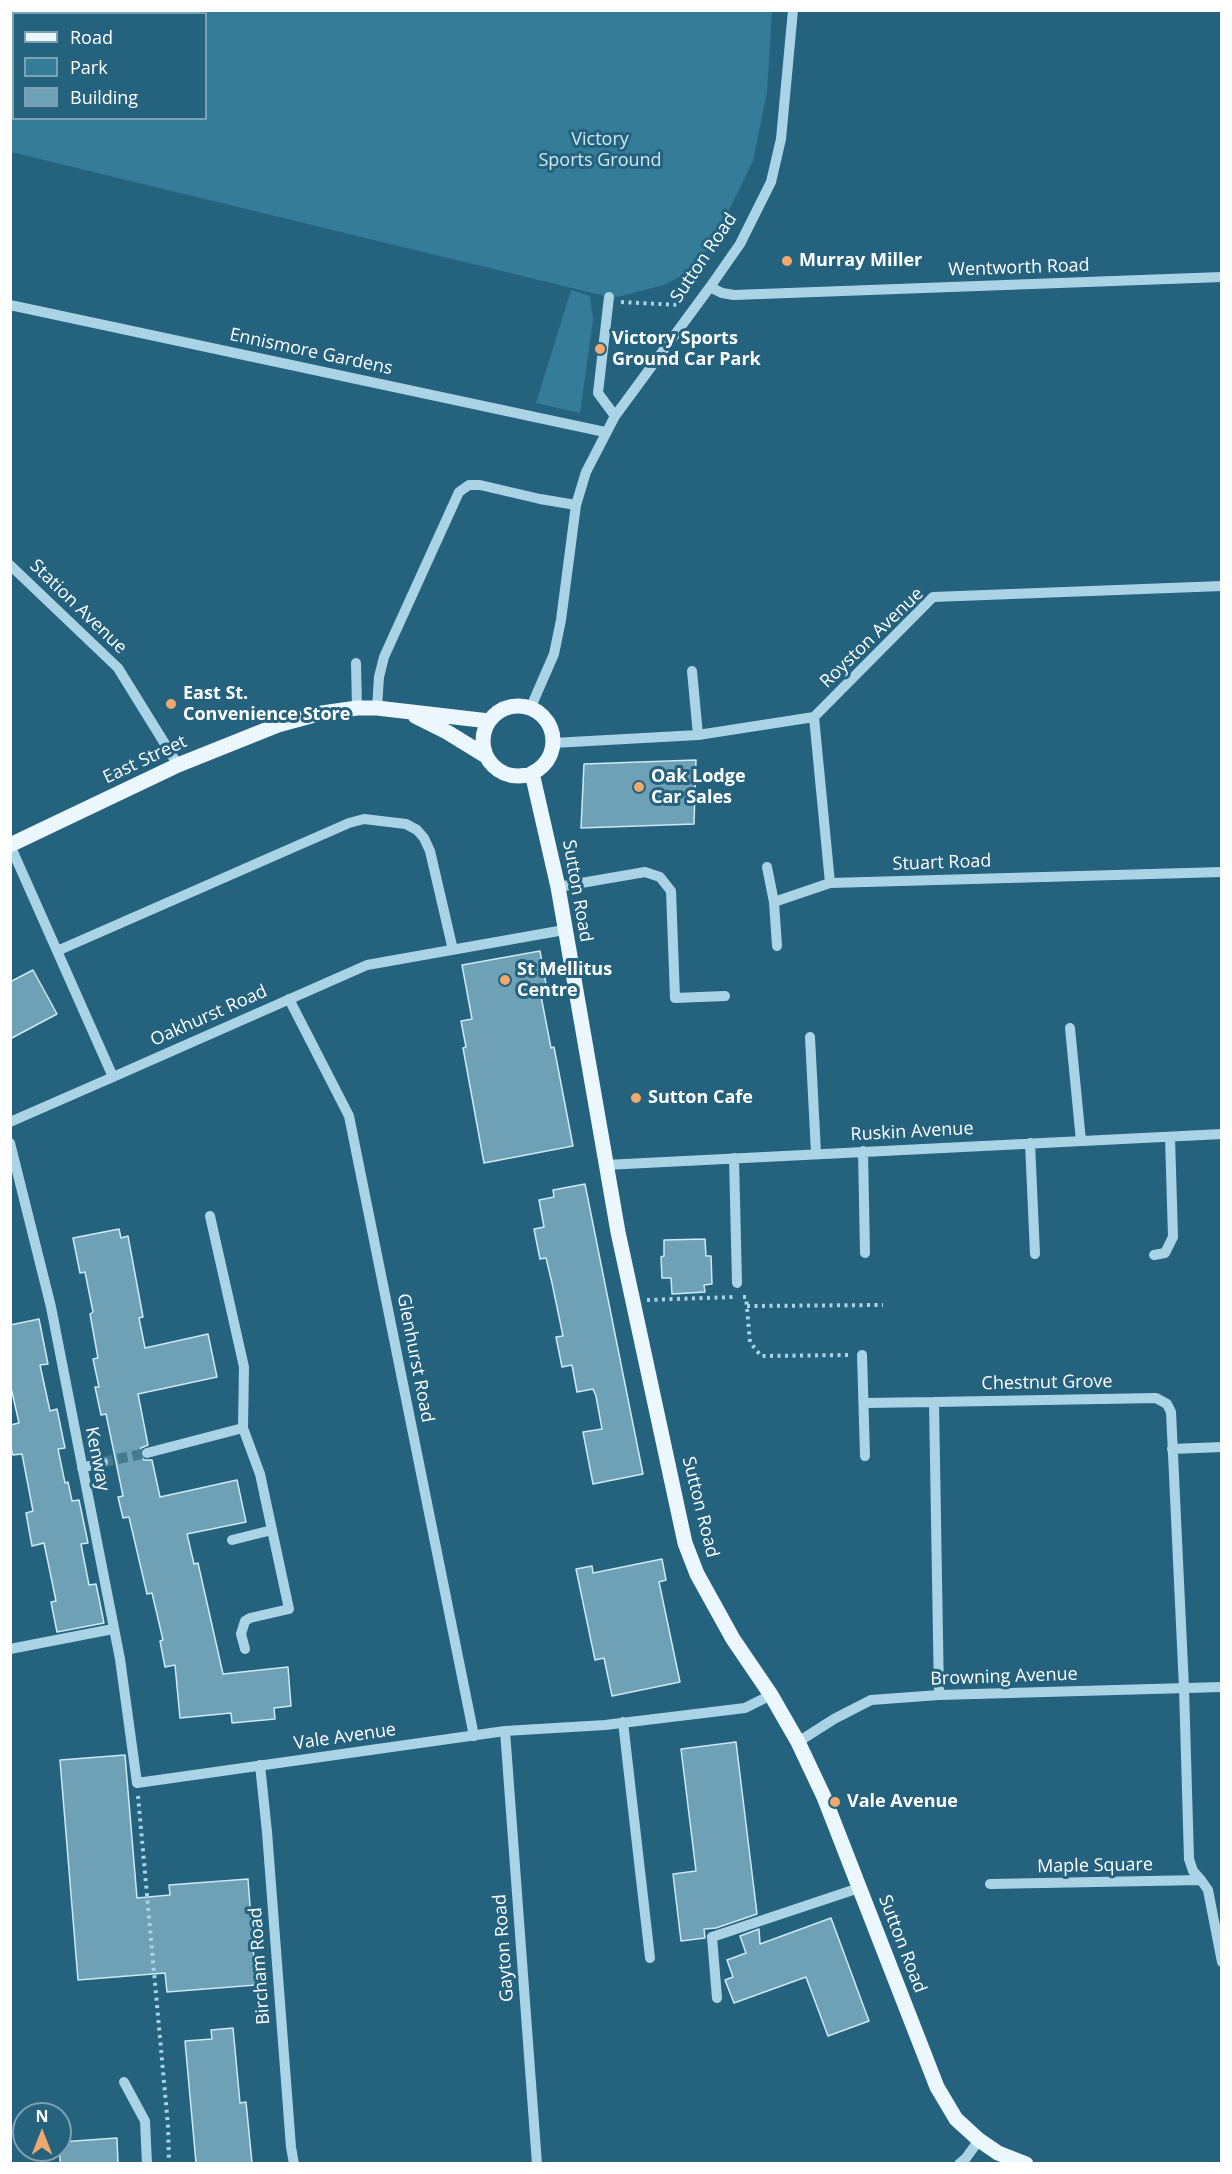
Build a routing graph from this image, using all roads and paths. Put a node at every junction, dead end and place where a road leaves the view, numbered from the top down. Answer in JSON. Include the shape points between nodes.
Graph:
{"nodes":[{"id":1,"x":793,"y":10,"type":"edge"},
{"id":2,"x":1221,"y":277,"type":"edge"},
{"id":3,"x":710,"y":287,"type":"junction"},
{"id":4,"x":609,"y":299,"type":"joint"},
{"id":5,"x":10,"y":305,"type":"edge"},
{"id":6,"x":695,"y":306,"type":"junction"},
{"id":7,"x":615,"y":416,"type":"junction"},
{"id":8,"x":605,"y":432,"type":"junction"},
{"id":9,"x":576,"y":505,"type":"junction"},
{"id":10,"x":10,"y":565,"type":"edge"},
{"id":11,"x":1221,"y":586,"type":"edge"},
{"id":12,"x":356,"y":663,"type":"dead end"},
{"id":13,"x":692,"y":672,"type":"dead end"},
{"id":14,"x":357,"y":708,"type":"junction"},
{"id":15,"x":377,"y":708,"type":"junction"},
{"id":16,"x":530,"y":709,"type":"junction"},
{"id":17,"x":406,"y":712,"type":"junction"},
{"id":18,"x":814,"y":717,"type":"junction"},
{"id":19,"x":489,"y":721,"type":"junction"},
{"id":20,"x":698,"y":735,"type":"junction"},
{"id":21,"x":553,"y":743,"type":"junction"},
{"id":22,"x":486,"y":756,"type":"junction"},
{"id":23,"x":178,"y":765,"type":"junction"},
{"id":24,"x":532,"y":773,"type":"junction"},
{"id":25,"x":10,"y":845,"type":"edge"},
{"id":26,"x":767,"y":867,"type":"dead end"},
{"id":27,"x":1221,"y":872,"type":"edge"},
{"id":28,"x":830,"y":883,"type":"junction"},
{"id":29,"x":558,"y":887,"type":"junction"},
{"id":30,"x":774,"y":902,"type":"junction"},
{"id":31,"x":564,"y":930,"type":"junction"},
{"id":32,"x":777,"y":946,"type":"dead end"},
{"id":33,"x":453,"y":950,"type":"junction"},
{"id":34,"x":57,"y":951,"type":"junction"},
{"id":35,"x":725,"y":996,"type":"dead end"},
{"id":36,"x":289,"y":999,"type":"junction"},
{"id":37,"x":1070,"y":1028,"type":"dead end"},
{"id":38,"x":810,"y":1037,"type":"dead end"},
{"id":39,"x":112,"y":1077,"type":"junction"},
{"id":40,"x":10,"y":1122,"type":"edge"},
{"id":41,"x":1221,"y":1134,"type":"edge"},
{"id":42,"x":1170,"y":1137,"type":"junction"},
{"id":43,"x":1082,"y":1141,"type":"junction"},
{"id":44,"x":10,"y":1143,"type":"edge"},
{"id":45,"x":1030,"y":1143,"type":"junction"},
{"id":46,"x":863,"y":1151,"type":"junction"},
{"id":47,"x":816,"y":1153,"type":"junction"},
{"id":48,"x":734,"y":1158,"type":"junction"},
{"id":49,"x":605,"y":1165,"type":"junction"},
{"id":50,"x":210,"y":1216,"type":"dead end"},
{"id":51,"x":865,"y":1253,"type":"dead end"},
{"id":52,"x":1035,"y":1254,"type":"dead end"},
{"id":53,"x":1154,"y":1255,"type":"dead end"},
{"id":54,"x":737,"y":1283,"type":"dead end"},
{"id":55,"x":632,"y":1300,"type":"junction"},
{"id":56,"x":883,"y":1305,"type":"dead end"},
{"id":57,"x":747,"y":1306,"type":"junction"},
{"id":58,"x":862,"y":1355,"type":"joint"},
{"id":59,"x":934,"y":1402,"type":"junction"},
{"id":60,"x":864,"y":1403,"type":"junction"},
{"id":61,"x":243,"y":1428,"type":"junction"},
{"id":62,"x":1221,"y":1447,"type":"edge"},
{"id":63,"x":1172,"y":1449,"type":"junction"},
{"id":64,"x":147,"y":1453,"type":"tunnel mouth"},
{"id":65,"x":865,"y":1456,"type":"dead end"},
{"id":66,"x":103,"y":1462,"type":"tunnel mouth"},
{"id":67,"x":82,"y":1468,"type":"junction"},
{"id":68,"x":272,"y":1530,"type":"junction"},
{"id":69,"x":232,"y":1540,"type":"dead end"},
{"id":70,"x":112,"y":1629,"type":"junction"},
{"id":71,"x":10,"y":1649,"type":"edge"},
{"id":72,"x":245,"y":1649,"type":"dead end"},
{"id":73,"x":1221,"y":1687,"type":"edge"},
{"id":74,"x":1184,"y":1688,"type":"junction"},
{"id":75,"x":771,"y":1695,"type":"junction"},
{"id":76,"x":939,"y":1695,"type":"junction"},
{"id":77,"x":623,"y":1722,"type":"junction"},
{"id":78,"x":505,"y":1731,"type":"junction"},
{"id":79,"x":474,"y":1736,"type":"junction"},
{"id":80,"x":798,"y":1742,"type":"junction"},
{"id":81,"x":260,"y":1765,"type":"junction"},
{"id":82,"x":136,"y":1783,"type":"junction"},
{"id":83,"x":1201,"y":1880,"type":"junction"},
{"id":84,"x":990,"y":1884,"type":"dead end"},
{"id":85,"x":859,"y":1888,"type":"junction"},
{"id":86,"x":650,"y":1958,"type":"dead end"},
{"id":87,"x":1221,"y":1962,"type":"edge"},
{"id":88,"x":717,"y":1998,"type":"dead end"},
{"id":89,"x":124,"y":2082,"type":"dead end"},
{"id":90,"x":979,"y":2140,"type":"junction"},
{"id":91,"x":147,"y":2163,"type":"edge"},
{"id":92,"x":170,"y":2163,"type":"edge"},
{"id":93,"x":294,"y":2163,"type":"edge"},
{"id":94,"x":537,"y":2163,"type":"edge"},
{"id":95,"x":959,"y":2163,"type":"edge"},
{"id":96,"x":1026,"y":2163,"type":"edge"}],
"edges":[{"from":1,"to":3,"type":"street","name":"Sutton Road","via":[[782,131],[771,182],[740,244]]},
{"from":2,"to":3,"type":"street","name":"Wentworth Road","via":[[734,295]]},
{"from":3,"to":6,"type":"street","name":"Sutton Road"},
{"from":4,"to":6,"type":"path"},
{"from":4,"to":7,"type":"street","via":[[598,393]]},
{"from":5,"to":8,"type":"street","name":"Ennismore Gardens"},
{"from":6,"to":7,"type":"street","name":"Sutton Road"},
{"from":7,"to":8,"type":"street","name":"Sutton Road"},
{"from":8,"to":9,"type":"street","name":"Sutton Road"},
{"from":9,"to":15,"type":"street","via":[[480,485],[468,485],[459,492],[384,657]]},
{"from":9,"to":16,"type":"street","name":"Sutton Road","via":[[554,654]]},
{"from":10,"to":23,"type":"street","name":"Station Avenue","via":[[118,668]]},
{"from":11,"to":18,"type":"street","name":"Royston Avenue","via":[[933,597]]},
{"from":12,"to":14,"type":"street"},
{"from":13,"to":20,"type":"street"},
{"from":14,"to":15,"type":"main road","name":"East Street"},
{"from":14,"to":23,"type":"main road","name":"East Street","via":[[278,725]]},
{"from":15,"to":17,"type":"main road","name":"East Street"},
{"from":16,"to":19,"type":"main road","via":[[507,708]]},
{"from":16,"to":21,"type":"main road","via":[[547,722]]},
{"from":17,"to":19,"type":"main road","name":"East Street"},
{"from":17,"to":22,"type":"main road","name":"East Street"},
{"from":18,"to":20,"type":"street"},
{"from":18,"to":28,"type":"street"},
{"from":19,"to":22,"type":"main road","via":[[483,738]]},
{"from":20,"to":21,"type":"street"},
{"from":21,"to":24,"type":"main road","via":[[547,761]]},
{"from":22,"to":24,"type":"main road","via":[[506,774]]},
{"from":23,"to":25,"type":"main road","name":"East Street"},
{"from":24,"to":29,"type":"main road","name":"Sutton Road"},
{"from":25,"to":34,"type":"street"},
{"from":26,"to":30,"type":"street"},
{"from":27,"to":28,"type":"street","name":"Stuart Road"},
{"from":28,"to":30,"type":"street","name":"Stuart Road"},
{"from":29,"to":31,"type":"main road","name":"Sutton Road"},
{"from":29,"to":35,"type":"street","via":[[645,872],[660,877],[671,891],[675,998]]},
{"from":30,"to":32,"type":"street"},
{"from":31,"to":33,"type":"street","name":"Oakhurst Road"},
{"from":31,"to":49,"type":"main road","name":"Sutton Road"},
{"from":33,"to":34,"type":"street","via":[[424,838],[406,824],[364,819]]},
{"from":33,"to":36,"type":"street","name":"Oakhurst Road","via":[[368,965]]},
{"from":34,"to":39,"type":"street"},
{"from":36,"to":39,"type":"street","name":"Oakhurst Road"},
{"from":36,"to":79,"type":"street","name":"Glenhurst Road","via":[[349,1116]]},
{"from":37,"to":43,"type":"street"},
{"from":38,"to":47,"type":"street"},
{"from":39,"to":40,"type":"street"},
{"from":41,"to":42,"type":"street","name":"Ruskin Avenue"},
{"from":42,"to":43,"type":"street","name":"Ruskin Avenue"},
{"from":42,"to":53,"type":"street","via":[[1173,1237],[1165,1253]]},
{"from":43,"to":45,"type":"street","name":"Ruskin Avenue"},
{"from":44,"to":67,"type":"street","name":"Kenway","via":[[51,1307]]},
{"from":45,"to":46,"type":"street","name":"Ruskin Avenue"},
{"from":45,"to":52,"type":"street"},
{"from":46,"to":47,"type":"street","name":"Ruskin Avenue"},
{"from":46,"to":51,"type":"street"},
{"from":47,"to":48,"type":"street","name":"Ruskin Avenue"},
{"from":48,"to":49,"type":"street","name":"Ruskin Avenue"},
{"from":48,"to":54,"type":"street"},
{"from":49,"to":55,"type":"main road","name":"Sutton Road"},
{"from":50,"to":61,"type":"street","via":[[244,1367]]},
{"from":55,"to":57,"type":"path","via":[[746,1297]]},
{"from":55,"to":75,"type":"main road","name":"Sutton Road","via":[[685,1543],[732,1639]]},
{"from":56,"to":57,"type":"path"},
{"from":57,"to":58,"type":"path","via":[[750,1341],[761,1356]]},
{"from":58,"to":60,"type":"street"},
{"from":59,"to":60,"type":"street","name":"Chestnut Grove"},
{"from":59,"to":63,"type":"street","name":"Chestnut Grove","via":[[1156,1398],[1167,1404],[1171,1412]]},
{"from":59,"to":76,"type":"street"},
{"from":60,"to":65,"type":"street"},
{"from":61,"to":64,"type":"street"},
{"from":61,"to":68,"type":"street","via":[[260,1474]]},
{"from":62,"to":63,"type":"street"},
{"from":63,"to":74,"type":"street","name":"Chestnut Grove"},
{"from":66,"to":67,"type":"street"},
{"from":67,"to":70,"type":"street","name":"Kenway"},
{"from":68,"to":69,"type":"street"},
{"from":68,"to":72,"type":"street","via":[[289,1609],[245,1621],[241,1634]]},
{"from":70,"to":71,"type":"street"},
{"from":70,"to":82,"type":"street","name":"Kenway","via":[[120,1659]]},
{"from":73,"to":74,"type":"street","name":"Browning Avenue"},
{"from":74,"to":76,"type":"street","name":"Browning Avenue"},
{"from":74,"to":83,"type":"street","via":[[1190,1859]]},
{"from":75,"to":77,"type":"street","name":"Vale Avenue","via":[[745,1708]]},
{"from":75,"to":80,"type":"main road","name":"Sutton Road"},
{"from":76,"to":80,"type":"street","name":"Browning Avenue","via":[[871,1700]]},
{"from":77,"to":78,"type":"street","name":"Vale Avenue"},
{"from":77,"to":86,"type":"street"},
{"from":78,"to":79,"type":"street","name":"Vale Avenue"},
{"from":78,"to":94,"type":"street","name":"Gayton Road"},
{"from":79,"to":81,"type":"street","name":"Vale Avenue"},
{"from":80,"to":85,"type":"main road","name":"Sutton Road"},
{"from":81,"to":82,"type":"street","name":"Vale Avenue"},
{"from":81,"to":93,"type":"street","name":"Bircham Road"},
{"from":82,"to":92,"type":"path"},
{"from":83,"to":84,"type":"street","name":"Maple Square"},
{"from":83,"to":87,"type":"street","via":[[1208,1890]]},
{"from":85,"to":88,"type":"street","via":[[712,1937]]},
{"from":85,"to":90,"type":"main road","name":"Sutton Road","via":[[937,2087],[956,2119]]},
{"from":89,"to":91,"type":"street","via":[[145,2121]]},
{"from":90,"to":95,"type":"street"},
{"from":90,"to":96,"type":"main road","name":"Sutton Road","via":[[998,2153]]}]}
